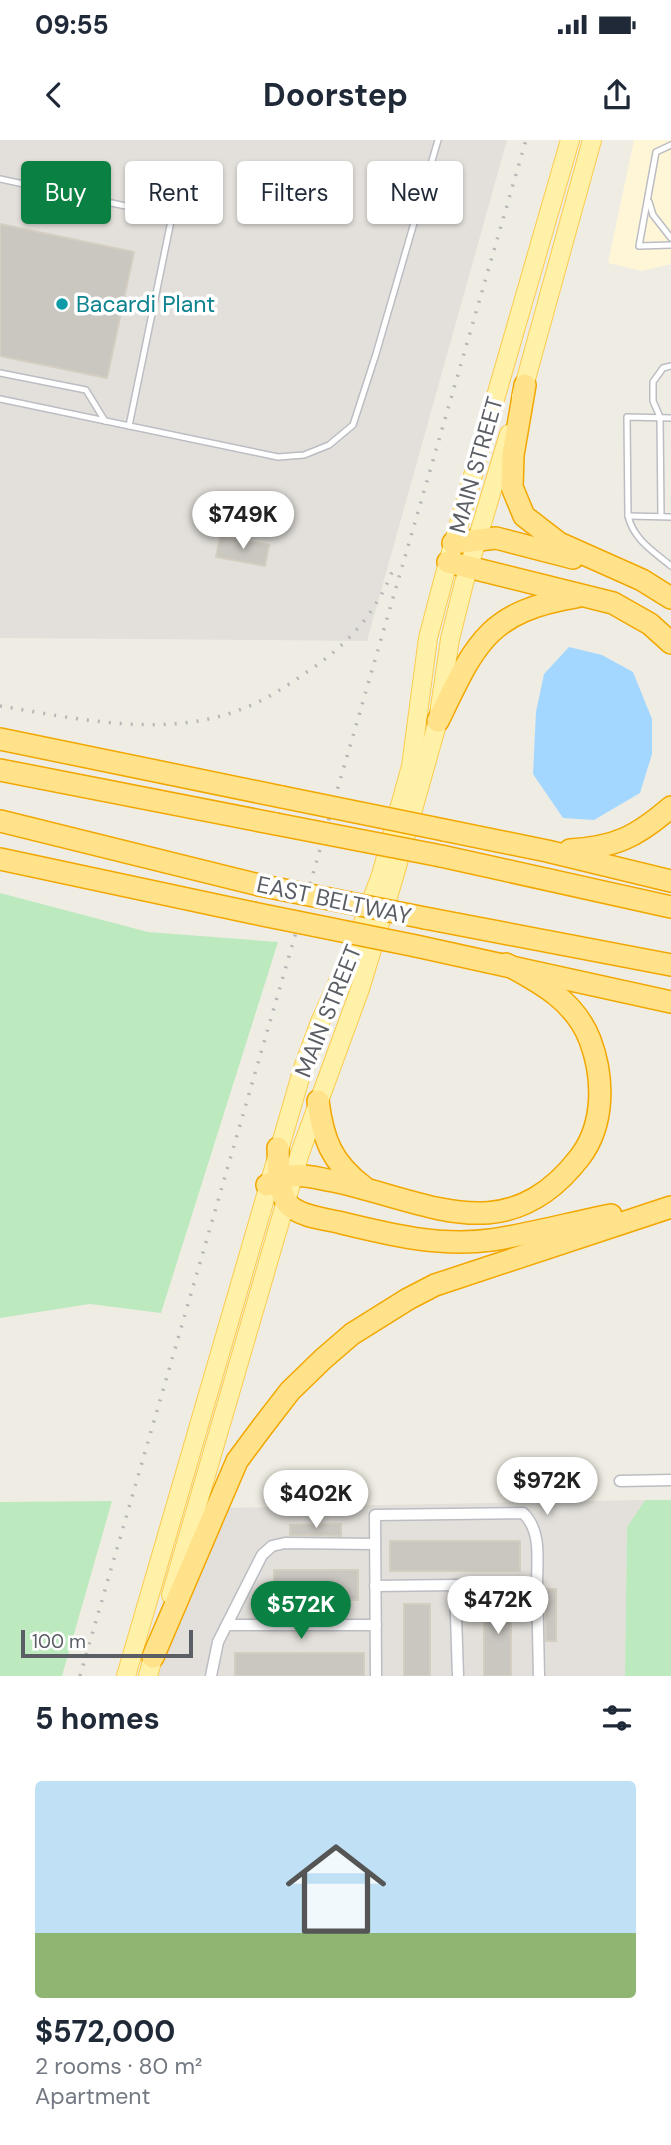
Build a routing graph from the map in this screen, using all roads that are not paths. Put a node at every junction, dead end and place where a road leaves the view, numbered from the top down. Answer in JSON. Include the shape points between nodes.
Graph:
{"nodes":[{"id":1,"x":438,"y":140,"type":"edge"},
{"id":2,"x":570,"y":140,"type":"edge"},
{"id":3,"x":592,"y":140,"type":"edge"},
{"id":4,"x":671,"y":145,"type":"edge"},
{"id":5,"x":0,"y":179,"type":"edge"},
{"id":6,"x":648,"y":199,"type":"junction"},
{"id":7,"x":671,"y":238,"type":"edge"},
{"id":8,"x":671,"y":245,"type":"edge"},
{"id":9,"x":671,"y":366,"type":"edge"},
{"id":10,"x":0,"y":373,"type":"edge"},
{"id":11,"x":525,"y":385,"type":"junction"},
{"id":12,"x":0,"y":399,"type":"edge"},
{"id":13,"x":660,"y":417,"type":"junction"},
{"id":14,"x":671,"y":418,"type":"edge"},
{"id":15,"x":105,"y":421,"type":"junction"},
{"id":16,"x":129,"y":426,"type":"junction"},
{"id":17,"x":628,"y":516,"type":"junction"},
{"id":18,"x":662,"y":516,"type":"junction"},
{"id":19,"x":671,"y":517,"type":"edge"},
{"id":20,"x":476,"y":540,"type":"junction"},
{"id":21,"x":450,"y":552,"type":"junction"},
{"id":22,"x":671,"y":566,"type":"edge"},
{"id":23,"x":469,"y":567,"type":"junction"},
{"id":24,"x":642,"y":580,"type":"junction"},
{"id":25,"x":583,"y":596,"type":"junction"},
{"id":26,"x":671,"y":598,"type":"edge"},
{"id":27,"x":671,"y":643,"type":"edge"},
{"id":28,"x":438,"y":721,"type":"junction"},
{"id":29,"x":0,"y":739,"type":"edge"},
{"id":30,"x":0,"y":770,"type":"edge"},
{"id":31,"x":671,"y":807,"type":"edge"},
{"id":32,"x":0,"y":821,"type":"edge"},
{"id":33,"x":547,"y":851,"type":"junction"},
{"id":34,"x":0,"y":859,"type":"edge"},
{"id":35,"x":671,"y":881,"type":"edge"},
{"id":36,"x":671,"y":907,"type":"edge"},
{"id":37,"x":506,"y":964,"type":"junction"},
{"id":38,"x":671,"y":965,"type":"edge"},
{"id":39,"x":671,"y":1002,"type":"edge"},
{"id":40,"x":318,"y":1101,"type":"junction"},
{"id":41,"x":278,"y":1147,"type":"joint"},
{"id":42,"x":280,"y":1179,"type":"junction"},
{"id":43,"x":365,"y":1188,"type":"junction"},
{"id":44,"x":286,"y":1202,"type":"junction"},
{"id":45,"x":671,"y":1205,"type":"edge"},
{"id":46,"x":671,"y":1480,"type":"edge"},
{"id":47,"x":620,"y":1481,"type":"dead end"},
{"id":48,"x":375,"y":1544,"type":"junction"},
{"id":49,"x":537,"y":1584,"type":"junction"},
{"id":50,"x":455,"y":1585,"type":"junction"},
{"id":51,"x":375,"y":1586,"type":"junction"},
{"id":52,"x":227,"y":1625,"type":"junction"},
{"id":53,"x":376,"y":1625,"type":"junction"},
{"id":54,"x":150,"y":1667,"type":"edge"},
{"id":55,"x":126,"y":1676,"type":"edge"},
{"id":56,"x":211,"y":1676,"type":"edge"},
{"id":57,"x":376,"y":1676,"type":"edge"},
{"id":58,"x":458,"y":1676,"type":"edge"},
{"id":59,"x":539,"y":1676,"type":"edge"}],
"edges":[{"from":1,"to":16,"type":"lane","via":[[353,425],[329,445],[303,455],[278,457]]},
{"from":2,"to":21,"type":"main road","name":"MAIN STREET"},
{"from":3,"to":11,"type":"main road","name":"MAIN STREET"},
{"from":4,"to":6,"type":"lane","via":[[656,152]]},
{"from":5,"to":16,"type":"lane","via":[[172,216]]},
{"from":6,"to":7,"type":"lane","via":[[653,215]]},
{"from":6,"to":8,"type":"lane","via":[[639,246]]},
{"from":9,"to":13,"type":"lane","via":[[663,368],[653,383],[653,401]]},
{"from":10,"to":15,"type":"lane","via":[[86,390]]},
{"from":11,"to":20,"type":"main road","name":"MAIN STREET"},
{"from":11,"to":24,"type":"highway","via":[[512,486],[524,516],[559,543]]},
{"from":12,"to":15,"type":"lane"},
{"from":13,"to":14,"type":"lane"},
{"from":13,"to":17,"type":"lane","via":[[627,417]]},
{"from":13,"to":18,"type":"lane"},
{"from":15,"to":16,"type":"lane"},
{"from":17,"to":18,"type":"lane"},
{"from":17,"to":22,"type":"lane","via":[[635,537]]},
{"from":18,"to":19,"type":"lane"},
{"from":20,"to":21,"type":"highway"},
{"from":20,"to":23,"type":"main road","name":"MAIN STREET"},
{"from":20,"to":24,"type":"highway","via":[[496,538]]},
{"from":21,"to":23,"type":"highway"},
{"from":21,"to":41,"type":"main road","name":"MAIN STREET","via":[[428,638],[411,766],[381,875],[320,1022]]},
{"from":23,"to":25,"type":"highway"},
{"from":23,"to":28,"type":"main road","name":"MAIN STREET","via":[[450,639]]},
{"from":24,"to":26,"type":"highway"},
{"from":25,"to":27,"type":"highway","via":[[632,612]]},
{"from":25,"to":28,"type":"highway","via":[[521,611],[486,635]]},
{"from":28,"to":40,"type":"main road","name":"MAIN STREET","via":[[360,989]]},
{"from":29,"to":33,"type":"highway","bridge":true},
{"from":30,"to":36,"type":"highway","bridge":true,"via":[[441,856]]},
{"from":31,"to":33,"type":"highway","via":[[645,830],[624,840],[595,848]]},
{"from":32,"to":38,"type":"highway","name":"EAST BELTWAY","bridge":true,"via":[[260,885]]},
{"from":33,"to":35,"type":"highway"},
{"from":34,"to":37,"type":"highway","bridge":true},
{"from":37,"to":39,"type":"highway"},
{"from":37,"to":43,"type":"highway","via":[[557,994],[576,1014],[589,1038],[598,1063],[600,1095],[596,1124],[584,1152],[544,1194],[487,1213],[461,1214]]},
{"from":40,"to":42,"type":"main road","name":"MAIN STREET"},
{"from":40,"to":43,"type":"highway","via":[[327,1145],[350,1177]]},
{"from":41,"to":42,"type":"highway"},
{"from":42,"to":43,"type":"highway"},
{"from":42,"to":44,"type":"highway"},
{"from":42,"to":55,"type":"main road","name":"MAIN STREET"},
{"from":44,"to":45,"type":"highway","via":[[318,1217],[440,1241],[489,1240]]},
{"from":44,"to":54,"type":"main road"},
{"from":45,"to":54,"type":"highway","via":[[435,1285],[352,1334],[323,1359],[290,1391],[237,1461]]},
{"from":46,"to":47,"type":"street"},
{"from":48,"to":49,"type":"street","via":[[375,1515],[523,1513],[536,1531]]},
{"from":48,"to":51,"type":"street"},
{"from":48,"to":52,"type":"street","via":[[272,1546],[262,1555]]},
{"from":49,"to":50,"type":"street"},
{"from":49,"to":59,"type":"street"},
{"from":50,"to":51,"type":"street"},
{"from":50,"to":58,"type":"street"},
{"from":51,"to":53,"type":"street"},
{"from":52,"to":53,"type":"street"},
{"from":52,"to":56,"type":"street"},
{"from":53,"to":57,"type":"street"}]}
